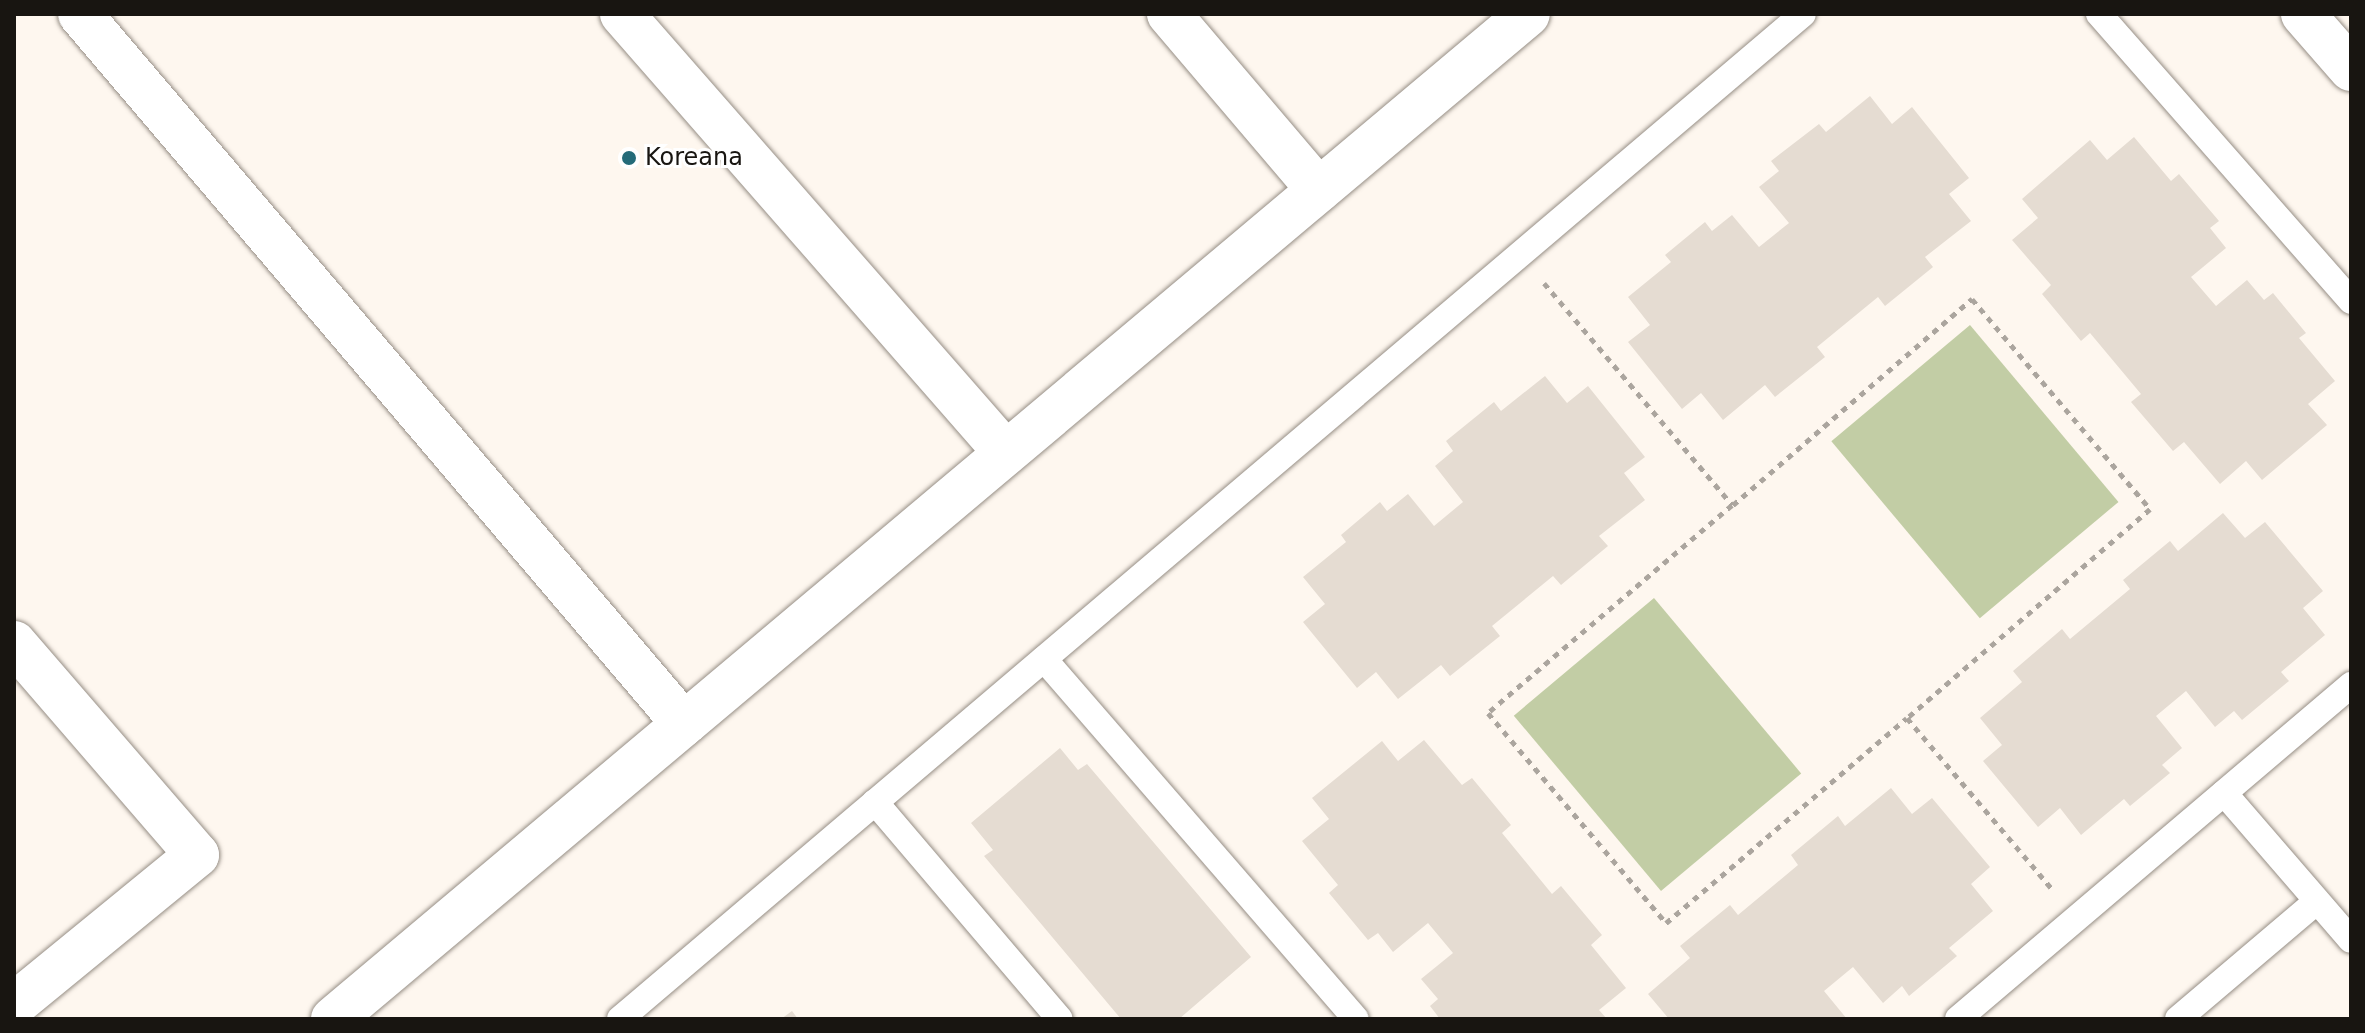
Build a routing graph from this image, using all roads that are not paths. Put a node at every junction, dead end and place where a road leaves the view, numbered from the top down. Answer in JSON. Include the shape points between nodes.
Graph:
{"nodes":[{"id":1,"x":80,"y":14,"type":"edge"},
{"id":2,"x":622,"y":14,"type":"edge"},
{"id":3,"x":1169,"y":14,"type":"edge"},
{"id":4,"x":1528,"y":14,"type":"edge"},
{"id":5,"x":1803,"y":14,"type":"edge"},
{"id":6,"x":2099,"y":14,"type":"edge"},
{"id":7,"x":2303,"y":14,"type":"edge"},
{"id":8,"x":2351,"y":69,"type":"edge"},
{"id":9,"x":1319,"y":190,"type":"junction"},
{"id":10,"x":2351,"y":301,"type":"edge"},
{"id":11,"x":1006,"y":453,"type":"junction"},
{"id":12,"x":14,"y":643,"type":"edge"},
{"id":13,"x":1044,"y":659,"type":"junction"},
{"id":14,"x":2351,"y":685,"type":"edge"},
{"id":15,"x":684,"y":724,"type":"junction"},
{"id":16,"x":2224,"y":793,"type":"junction"},
{"id":17,"x":875,"y":802,"type":"junction"},
{"id":18,"x":2317,"y":901,"type":"junction"},
{"id":19,"x":2351,"y":940,"type":"edge"},
{"id":20,"x":14,"y":1005,"type":"edge"},
{"id":21,"x":333,"y":1019,"type":"edge"},
{"id":22,"x":620,"y":1019,"type":"edge"},
{"id":23,"x":1060,"y":1019,"type":"edge"},
{"id":24,"x":1356,"y":1019,"type":"edge"},
{"id":25,"x":1958,"y":1019,"type":"edge"},
{"id":26,"x":2178,"y":1019,"type":"edge"}],
"edges":[{"from":1,"to":15,"type":"street"},
{"from":2,"to":11,"type":"street"},
{"from":3,"to":9,"type":"street"},
{"from":4,"to":9,"type":"street"},
{"from":5,"to":13,"type":"lane"},
{"from":6,"to":10,"type":"lane"},
{"from":7,"to":8,"type":"street"},
{"from":9,"to":11,"type":"street"},
{"from":11,"to":15,"type":"street"},
{"from":12,"to":20,"type":"street","via":[[197,855]]},
{"from":13,"to":17,"type":"lane"},
{"from":13,"to":24,"type":"lane"},
{"from":14,"to":16,"type":"lane"},
{"from":15,"to":21,"type":"street"},
{"from":16,"to":18,"type":"lane"},
{"from":16,"to":25,"type":"lane"},
{"from":17,"to":22,"type":"lane"},
{"from":17,"to":23,"type":"lane"},
{"from":18,"to":19,"type":"lane"},
{"from":18,"to":26,"type":"lane"}]}
